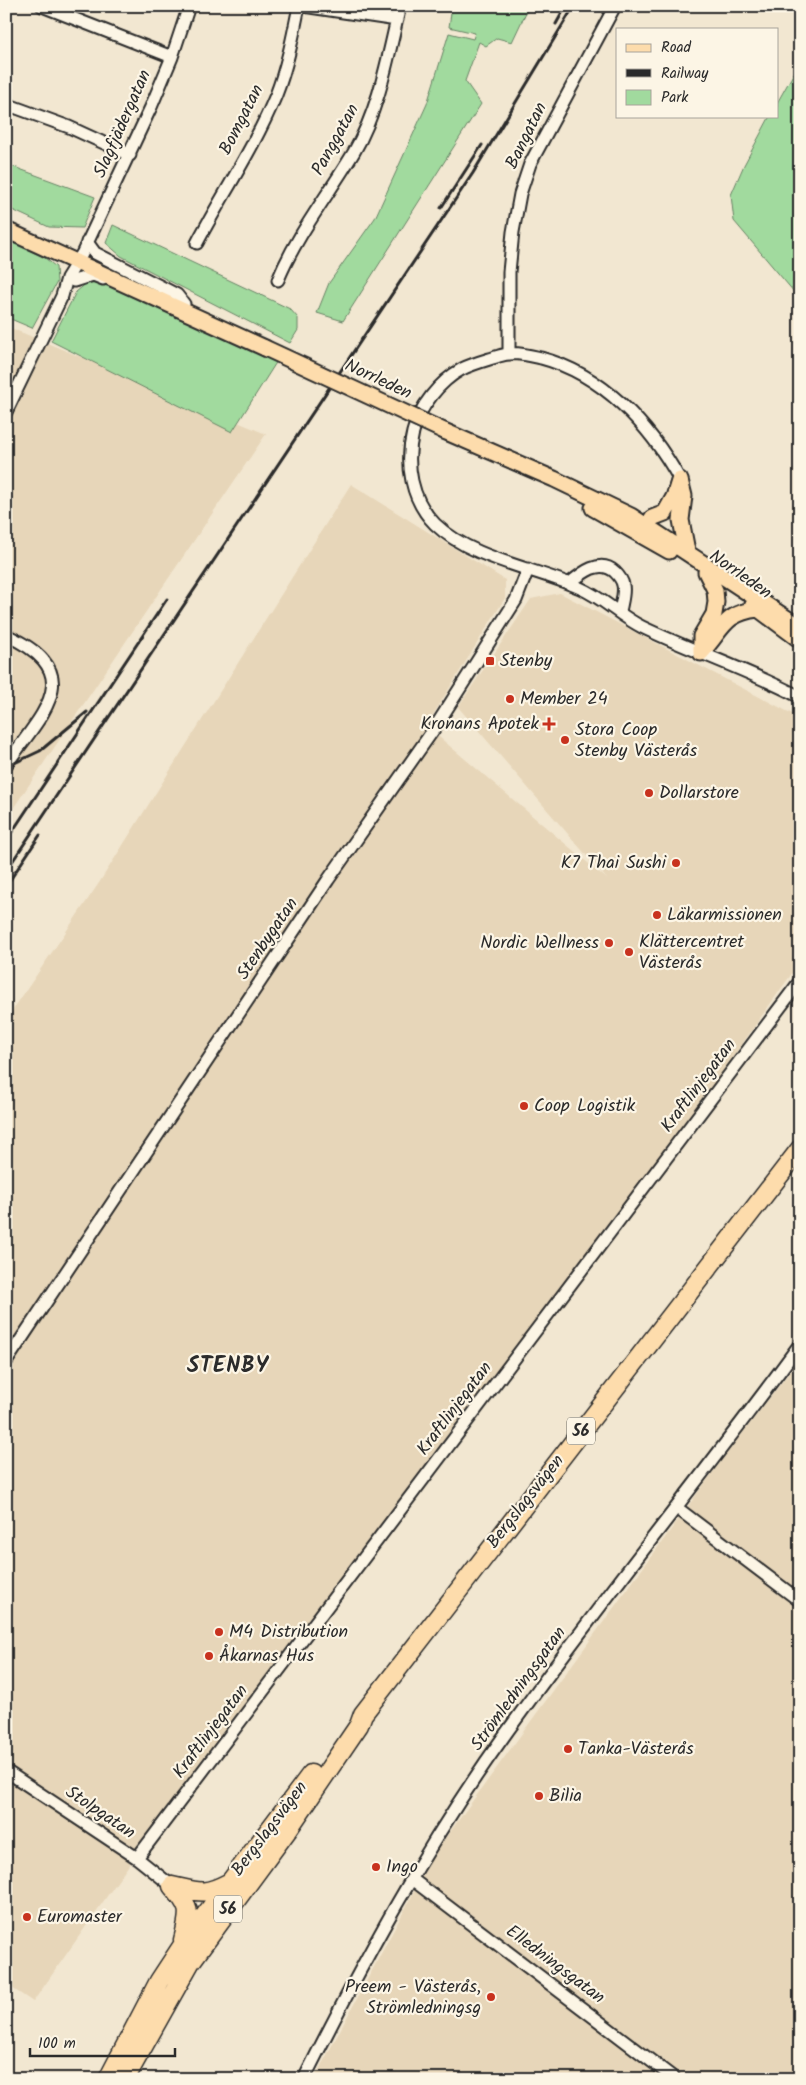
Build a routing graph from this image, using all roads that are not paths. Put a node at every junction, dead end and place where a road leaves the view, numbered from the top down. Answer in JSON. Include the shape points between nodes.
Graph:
{"nodes":[{"id":1,"x":42,"y":6,"type":"edge"},
{"id":2,"x":189,"y":6,"type":"edge"},
{"id":3,"x":301,"y":6,"type":"edge"},
{"id":4,"x":400,"y":6,"type":"edge"},
{"id":5,"x":615,"y":6,"type":"edge"},
{"id":6,"x":396,"y":20,"type":"junction"},
{"id":7,"x":172,"y":57,"type":"junction"},
{"id":8,"x":6,"y":104,"type":"edge"},
{"id":9,"x":130,"y":155,"type":"junction"},
{"id":10,"x":6,"y":219,"type":"edge"},
{"id":11,"x":6,"y":230,"type":"edge"},
{"id":12,"x":197,"y":243,"type":"dead end"},
{"id":13,"x":57,"y":253,"type":"junction"},
{"id":14,"x":81,"y":255,"type":"junction"},
{"id":15,"x":71,"y":279,"type":"junction"},
{"id":16,"x":278,"y":280,"type":"dead end"},
{"id":17,"x":157,"y":299,"type":"junction"},
{"id":18,"x":213,"y":323,"type":"junction"},
{"id":19,"x":509,"y":352,"type":"junction"},
{"id":20,"x":6,"y":412,"type":"edge"},
{"id":21,"x":528,"y":468,"type":"junction"},
{"id":22,"x":680,"y":480,"type":"junction"},
{"id":23,"x":632,"y":516,"type":"junction"},
{"id":24,"x":652,"y":518,"type":"joint"},
{"id":25,"x":687,"y":551,"type":"junction"},
{"id":26,"x":528,"y":569,"type":"junction"},
{"id":27,"x":706,"y":572,"type":"junction"},
{"id":28,"x":570,"y":583,"type":"junction"},
{"id":29,"x":758,"y":609,"type":"junction"},
{"id":30,"x":620,"y":612,"type":"junction"},
{"id":31,"x":800,"y":627,"type":"edge"},
{"id":32,"x":6,"y":635,"type":"edge"},
{"id":33,"x":800,"y":640,"type":"edge"},
{"id":34,"x":701,"y":653,"type":"junction"},
{"id":35,"x":800,"y":697,"type":"edge"},
{"id":36,"x":6,"y":765,"type":"edge"},
{"id":37,"x":800,"y":981,"type":"edge"},
{"id":38,"x":800,"y":1149,"type":"edge"},
{"id":39,"x":800,"y":1344,"type":"edge"},
{"id":40,"x":6,"y":1362,"type":"edge"},
{"id":41,"x":678,"y":1508,"type":"junction"},
{"id":42,"x":800,"y":1601,"type":"edge"},
{"id":43,"x":364,"y":1714,"type":"junction"},
{"id":44,"x":6,"y":1771,"type":"edge"},
{"id":45,"x":137,"y":1858,"type":"junction"},
{"id":46,"x":413,"y":1880,"type":"junction"},
{"id":47,"x":230,"y":1881,"type":"junction"},
{"id":48,"x":172,"y":1886,"type":"junction"},
{"id":49,"x":182,"y":1946,"type":"junction"},
{"id":50,"x":108,"y":2079,"type":"edge"},
{"id":51,"x":125,"y":2079,"type":"edge"},
{"id":52,"x":304,"y":2079,"type":"edge"},
{"id":53,"x":675,"y":2079,"type":"edge"}],
"edges":[{"from":1,"to":7,"type":"street"},
{"from":2,"to":7,"type":"street","name":"Slagfjädergatan"},
{"from":3,"to":6,"type":"street"},
{"from":3,"to":12,"type":"street","name":"Bomgatan","via":[[276,94]]},
{"from":4,"to":6,"type":"street","name":"Panggatan"},
{"from":5,"to":19,"type":"street","name":"Bangatan","via":[[530,164],[520,194],[512,232],[509,272]]},
{"from":6,"to":16,"type":"street","name":"Panggatan","via":[[371,116]]},
{"from":7,"to":9,"type":"street","name":"Slagfjädergatan"},
{"from":8,"to":9,"type":"street","via":[[69,127]]},
{"from":9,"to":14,"type":"street","name":"Slagfjädergatan"},
{"from":10,"to":14,"type":"main road","name":"Norrleden"},
{"from":11,"to":13,"type":"main road","name":"Norrleden"},
{"from":13,"to":14,"type":"main road","name":"Norrleden"},
{"from":13,"to":15,"type":"street","via":[[66,264]]},
{"from":14,"to":15,"type":"street","name":"Slagfjädergatan"},
{"from":14,"to":17,"type":"main road","name":"Norrleden"},
{"from":14,"to":18,"type":"main road","name":"Norrleden","via":[[209,316]]},
{"from":15,"to":17,"type":"street","via":[[93,275]]},
{"from":15,"to":20,"type":"street","name":"Slagfjädergatan"},
{"from":17,"to":18,"type":"main road","name":"Norrleden","via":[[206,323]]},
{"from":18,"to":21,"type":"main road","name":"Norrleden","bridge":true},
{"from":19,"to":22,"type":"street","via":[[562,365],[612,394],[666,454]]},
{"from":19,"to":26,"type":"street","via":[[462,370],[434,394],[414,427],[409,461],[411,480],[421,505],[434,523],[468,547]]},
{"from":21,"to":23,"type":"main road","name":"Norrleden"},
{"from":21,"to":27,"type":"main road","name":"Norrleden"},
{"from":22,"to":24,"type":"main road","via":[[665,513]]},
{"from":22,"to":25,"type":"main road","via":[[684,496],[681,520]]},
{"from":23,"to":24,"type":"street"},
{"from":23,"to":25,"type":"main road","name":"Norrleden"},
{"from":25,"to":31,"type":"main road","name":"Norrleden"},
{"from":26,"to":28,"type":"street"},
{"from":26,"to":40,"type":"street","name":"Stenbygatan","via":[[516,600],[434,729],[323,888]]},
{"from":27,"to":29,"type":"main road","name":"Norrleden"},
{"from":27,"to":34,"type":"main road","via":[[715,590],[716,602],[714,614],[701,636]]},
{"from":28,"to":30,"type":"street"},
{"from":28,"to":30,"type":"street","via":[[594,567],[612,569],[624,586]]},
{"from":29,"to":33,"type":"main road","name":"Norrleden"},
{"from":29,"to":34,"type":"main road","via":[[741,611],[728,618],[716,638]]},
{"from":30,"to":34,"type":"street","via":[[640,626]]},
{"from":32,"to":36,"type":"street","via":[[36,651],[50,666],[54,683],[46,708]]},
{"from":34,"to":35,"type":"street"},
{"from":37,"to":45,"type":"street","name":"Kraftlinjegatan"},
{"from":38,"to":43,"type":"highway","name":"Bergslagsvägen","number":"56"},
{"from":39,"to":41,"type":"street","name":"Strömledningsgatan"},
{"from":41,"to":42,"type":"street"},
{"from":41,"to":46,"type":"street","name":"Strömledningsgatan","via":[[503,1737]]},
{"from":43,"to":47,"type":"highway","name":"Bergslagsvägen","number":"56","via":[[351,1722]]},
{"from":43,"to":51,"type":"highway","name":"Bergslagsvägen","number":"56","via":[[287,1831],[190,1963]]},
{"from":44,"to":45,"type":"street","name":"Stolpgatan"},
{"from":45,"to":48,"type":"street","name":"Stolpgatan"},
{"from":46,"to":52,"type":"street","name":"Strömledningsgatan","via":[[371,1950]]},
{"from":46,"to":53,"type":"street","name":"Elledningsgatan"},
{"from":47,"to":48,"type":"highway","via":[[201,1893]]},
{"from":47,"to":49,"type":"highway","name":"Bergslagsvägen","number":"56"},
{"from":48,"to":49,"type":"highway","via":[[188,1906]]},
{"from":49,"to":50,"type":"highway","name":"Bergslagsvägen","number":"56","via":[[142,2012]]}]}
